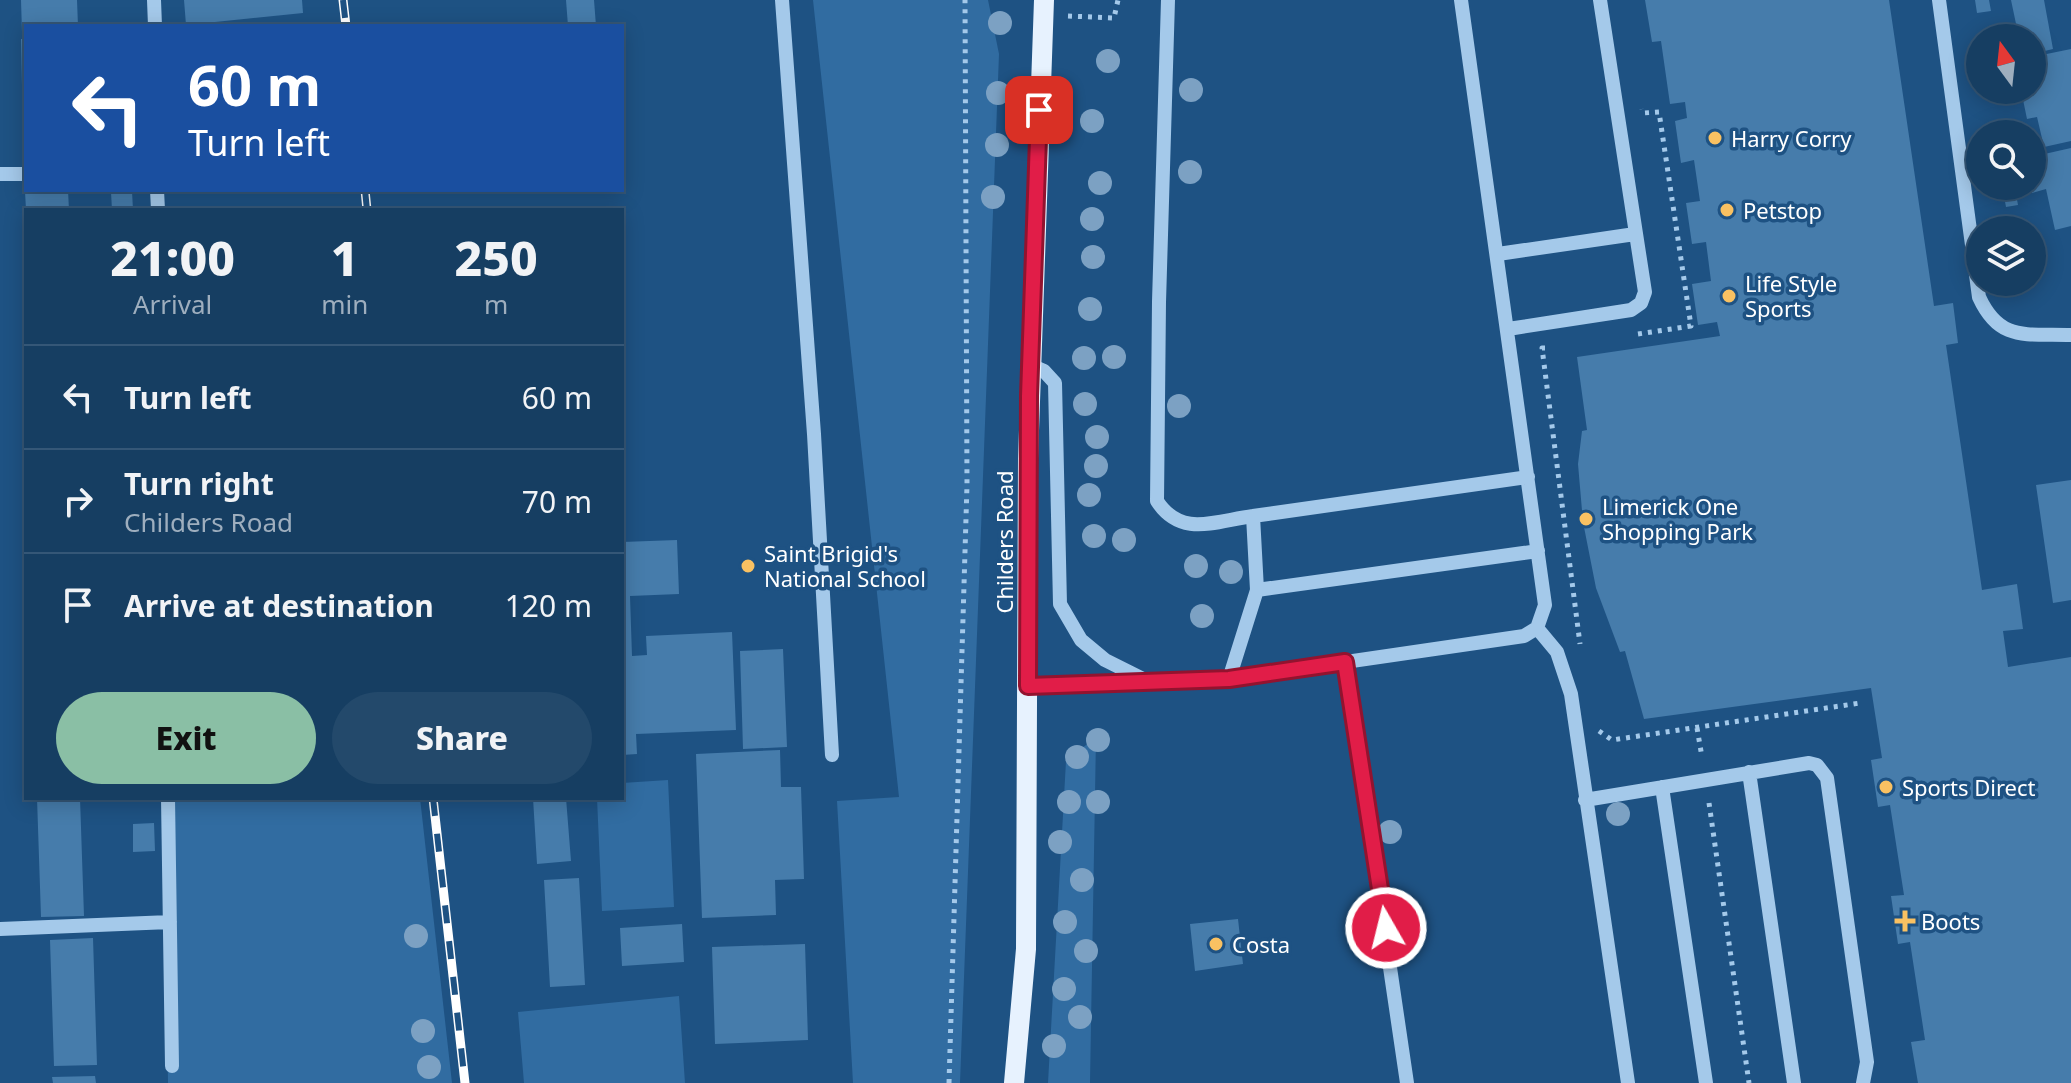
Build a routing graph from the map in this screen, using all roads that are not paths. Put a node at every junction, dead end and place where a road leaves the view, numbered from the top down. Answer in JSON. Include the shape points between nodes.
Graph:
{"nodes":[{"id":1,"x":154,"y":0,"type":"edge"},
{"id":2,"x":782,"y":0,"type":"edge"},
{"id":3,"x":1168,"y":0,"type":"edge"},
{"id":4,"x":1461,"y":0,"type":"edge"},
{"id":5,"x":1600,"y":0,"type":"edge"},
{"id":6,"x":1939,"y":0,"type":"edge"},
{"id":7,"x":1043,"y":8,"type":"edge"},
{"id":8,"x":155,"y":24,"type":"edge"},
{"id":9,"x":0,"y":174,"type":"edge"},
{"id":10,"x":24,"y":174,"type":"edge"},
{"id":11,"x":1635,"y":234,"type":"junction"},
{"id":12,"x":1498,"y":254,"type":"junction"},
{"id":13,"x":1508,"y":329,"type":"junction"},
{"id":14,"x":2071,"y":335,"type":"edge"},
{"id":15,"x":1030,"y":365,"type":"junction"},
{"id":16,"x":1528,"y":477,"type":"junction"},
{"id":17,"x":1253,"y":516,"type":"junction"},
{"id":18,"x":1538,"y":551,"type":"junction"},
{"id":19,"x":1257,"y":590,"type":"junction"},
{"id":20,"x":1537,"y":628,"type":"junction"},
{"id":21,"x":1345,"y":662,"type":"junction"},
{"id":22,"x":1229,"y":679,"type":"junction"},
{"id":23,"x":1157,"y":684,"type":"junction"},
{"id":24,"x":1028,"y":686,"type":"junction"},
{"id":25,"x":832,"y":755,"type":"dead end"},
{"id":26,"x":1749,"y":772,"type":"junction"},
{"id":27,"x":1662,"y":787,"type":"junction"},
{"id":28,"x":168,"y":800,"type":"edge"},
{"id":29,"x":1585,"y":800,"type":"junction"},
{"id":30,"x":170,"y":922,"type":"junction"},
{"id":31,"x":0,"y":929,"type":"edge"},
{"id":32,"x":172,"y":1066,"type":"dead end"},
{"id":33,"x":1014,"y":1083,"type":"edge"},
{"id":34,"x":1407,"y":1083,"type":"edge"},
{"id":35,"x":1628,"y":1083,"type":"edge"},
{"id":36,"x":1706,"y":1083,"type":"edge"},
{"id":37,"x":1794,"y":1083,"type":"edge"},
{"id":38,"x":1863,"y":1083,"type":"edge"}],
"edges":[{"from":1,"to":8,"type":"lane"},
{"from":2,"to":25,"type":"lane"},
{"from":3,"to":17,"type":"lane","via":[[1157,501],[1182,525]]},
{"from":4,"to":12,"type":"lane"},
{"from":5,"to":11,"type":"lane"},
{"from":6,"to":14,"type":"lane","via":[[1979,297],[1988,317],[2006,331]]},
{"from":7,"to":15,"type":"main road","name":"Childers Road"},
{"from":9,"to":10,"type":"lane"},
{"from":11,"to":12,"type":"lane"},
{"from":11,"to":13,"type":"lane","via":[[1645,292],[1641,303],[1631,310]]},
{"from":12,"to":13,"type":"lane"},
{"from":13,"to":16,"type":"lane"},
{"from":15,"to":23,"type":"lane","via":[[1055,383],[1060,604],[1081,640],[1129,674]]},
{"from":15,"to":24,"type":"main road","name":"Childers Road"},
{"from":16,"to":17,"type":"lane"},
{"from":16,"to":18,"type":"lane"},
{"from":17,"to":19,"type":"lane"},
{"from":18,"to":19,"type":"lane"},
{"from":18,"to":20,"type":"lane","via":[[1545,605]]},
{"from":19,"to":22,"type":"lane"},
{"from":20,"to":21,"type":"lane","via":[[1524,636]]},
{"from":20,"to":29,"type":"lane","via":[[1557,652],[1571,694]]},
{"from":21,"to":22,"type":"lane"},
{"from":21,"to":34,"type":"lane"},
{"from":22,"to":23,"type":"lane"},
{"from":23,"to":24,"type":"lane"},
{"from":24,"to":33,"type":"main road","name":"Childers Road","via":[[1026,949]]},
{"from":26,"to":27,"type":"lane"},
{"from":26,"to":37,"type":"lane"},
{"from":26,"to":38,"type":"lane","via":[[1809,763],[1827,778],[1867,1062]]},
{"from":27,"to":29,"type":"lane"},
{"from":27,"to":36,"type":"lane"},
{"from":28,"to":30,"type":"lane"},
{"from":29,"to":35,"type":"lane"},
{"from":30,"to":31,"type":"lane"},
{"from":30,"to":32,"type":"lane"}]}
